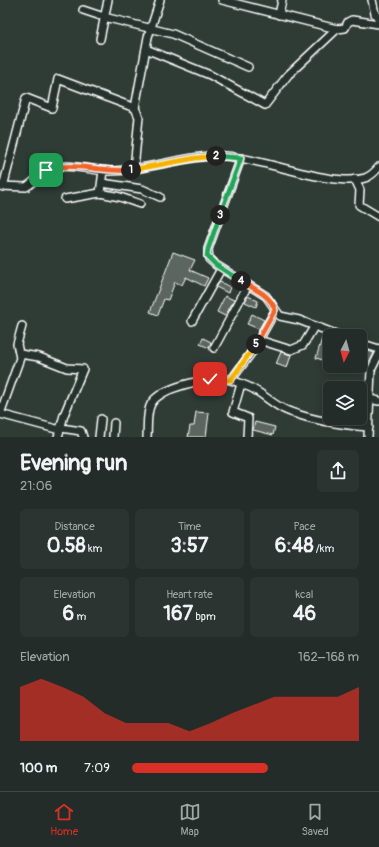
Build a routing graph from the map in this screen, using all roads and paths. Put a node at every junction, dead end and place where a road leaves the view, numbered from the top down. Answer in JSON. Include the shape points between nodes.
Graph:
{"nodes":[{"id":1,"x":108,"y":0,"type":"edge"},
{"id":2,"x":160,"y":0,"type":"edge"},
{"id":3,"x":222,"y":0,"type":"edge"},
{"id":4,"x":282,"y":0,"type":"edge"},
{"id":5,"x":372,"y":0,"type":"edge"},
{"id":6,"x":83,"y":10,"type":"dead end"},
{"id":7,"x":279,"y":15,"type":"junction"},
{"id":8,"x":104,"y":17,"type":"junction"},
{"id":9,"x":379,"y":19,"type":"edge"},
{"id":10,"x":379,"y":24,"type":"edge"},
{"id":11,"x":151,"y":28,"type":"junction"},
{"id":12,"x":337,"y":29,"type":"junction"},
{"id":13,"x":100,"y":39,"type":"dead end"},
{"id":14,"x":146,"y":49,"type":"junction"},
{"id":15,"x":248,"y":67,"type":"dead end"},
{"id":16,"x":135,"y":108,"type":"junction"},
{"id":17,"x":241,"y":158,"type":"junction"},
{"id":18,"x":379,"y":167,"type":"edge"},
{"id":19,"x":134,"y":169,"type":"junction"},
{"id":20,"x":103,"y":171,"type":"junction"},
{"id":21,"x":355,"y":179,"type":"junction"},
{"id":22,"x":102,"y":183,"type":"junction"},
{"id":23,"x":2,"y":187,"type":"edge"},
{"id":24,"x":100,"y":193,"type":"junction"},
{"id":25,"x":160,"y":196,"type":"dead end"},
{"id":26,"x":65,"y":199,"type":"dead end"},
{"id":27,"x":140,"y":204,"type":"dead end"},
{"id":28,"x":379,"y":217,"type":"edge"},
{"id":29,"x":221,"y":269,"type":"junction"},
{"id":30,"x":248,"y":285,"type":"junction"},
{"id":31,"x":275,"y":310,"type":"junction"},
{"id":32,"x":192,"y":321,"type":"dead end"},
{"id":33,"x":22,"y":326,"type":"dead end"},
{"id":34,"x":314,"y":326,"type":"junction"},
{"id":35,"x":323,"y":329,"type":"edge"},
{"id":36,"x":259,"y":340,"type":"junction"},
{"id":37,"x":367,"y":345,"type":"edge"},
{"id":38,"x":214,"y":348,"type":"dead end"},
{"id":39,"x":379,"y":349,"type":"edge"},
{"id":40,"x":20,"y":354,"type":"junction"},
{"id":41,"x":379,"y":354,"type":"edge"},
{"id":42,"x":231,"y":380,"type":"junction"},
{"id":43,"x":241,"y":384,"type":"junction"},
{"id":44,"x":369,"y":399,"type":"junction"},
{"id":45,"x":379,"y":401,"type":"edge"},
{"id":46,"x":0,"y":414,"type":"edge"},
{"id":47,"x":101,"y":419,"type":"dead end"},
{"id":48,"x":114,"y":423,"type":"dead end"},
{"id":49,"x":369,"y":427,"type":"junction"},
{"id":50,"x":59,"y":432,"type":"edge"},
{"id":51,"x":82,"y":437,"type":"edge"},
{"id":52,"x":99,"y":437,"type":"edge"},
{"id":53,"x":112,"y":437,"type":"edge"},
{"id":54,"x":147,"y":437,"type":"edge"},
{"id":55,"x":247,"y":437,"type":"edge"},
{"id":56,"x":368,"y":437,"type":"edge"}],
"edges":[{"from":1,"to":8,"type":"street"},
{"from":2,"to":11,"type":"street"},
{"from":3,"to":7,"type":"street"},
{"from":4,"to":7,"type":"street"},
{"from":5,"to":9,"type":"street","via":[[375,14]]},
{"from":6,"to":8,"type":"street"},
{"from":7,"to":12,"type":"street"},
{"from":8,"to":11,"type":"street"},
{"from":8,"to":13,"type":"street"},
{"from":10,"to":12,"type":"street","via":[[352,20],[345,28]]},
{"from":11,"to":14,"type":"street"},
{"from":11,"to":15,"type":"street","via":[[173,34]]},
{"from":12,"to":14,"type":"street","via":[[288,76],[265,105],[210,75]]},
{"from":14,"to":16,"type":"street"},
{"from":16,"to":19,"type":"street","via":[[138,117]]},
{"from":16,"to":23,"type":"street","via":[[58,79],[52,108],[26,98]]},
{"from":17,"to":19,"type":"street","via":[[196,158]]},
{"from":17,"to":21,"type":"street","via":[[322,176]]},
{"from":17,"to":29,"type":"street","via":[[207,252],[211,262]]},
{"from":18,"to":21,"type":"street","via":[[375,173]]},
{"from":19,"to":20,"type":"street"},
{"from":20,"to":22,"type":"street"},
{"from":20,"to":23,"type":"street","via":[[74,166],[55,167],[46,170],[26,187]]},
{"from":21,"to":28,"type":"street","via":[[360,190],[360,204]]},
{"from":22,"to":24,"type":"street"},
{"from":22,"to":25,"type":"street","via":[[142,189]]},
{"from":24,"to":26,"type":"street"},
{"from":24,"to":27,"type":"street"},
{"from":29,"to":30,"type":"street"},
{"from":29,"to":32,"type":"street"},
{"from":30,"to":31,"type":"street","via":[[270,299]]},
{"from":30,"to":38,"type":"street"},
{"from":31,"to":34,"type":"street","via":[[280,316]]},
{"from":31,"to":36,"type":"street"},
{"from":33,"to":40,"type":"street","via":[[16,344]]},
{"from":34,"to":35,"type":"street"},
{"from":34,"to":36,"type":"street","via":[[303,345],[291,350]]},
{"from":36,"to":42,"type":"street"},
{"from":37,"to":39,"type":"street"},
{"from":40,"to":46,"type":"street"},
{"from":40,"to":50,"type":"street","via":[[39,357],[67,368],[83,369]]},
{"from":41,"to":44,"type":"street","via":[[371,370]]},
{"from":42,"to":43,"type":"street"},
{"from":42,"to":54,"type":"street","via":[[210,379],[166,390],[158,395],[149,409]]},
{"from":43,"to":49,"type":"street","via":[[290,412],[335,423]]},
{"from":43,"to":55,"type":"street","via":[[233,412],[248,418]]},
{"from":44,"to":45,"type":"street"},
{"from":44,"to":49,"type":"street"},
{"from":46,"to":50,"type":"street"},
{"from":47,"to":52,"type":"street"},
{"from":48,"to":53,"type":"street"},
{"from":49,"to":56,"type":"street"},
{"from":50,"to":51,"type":"street","via":[[79,430]]}]}
